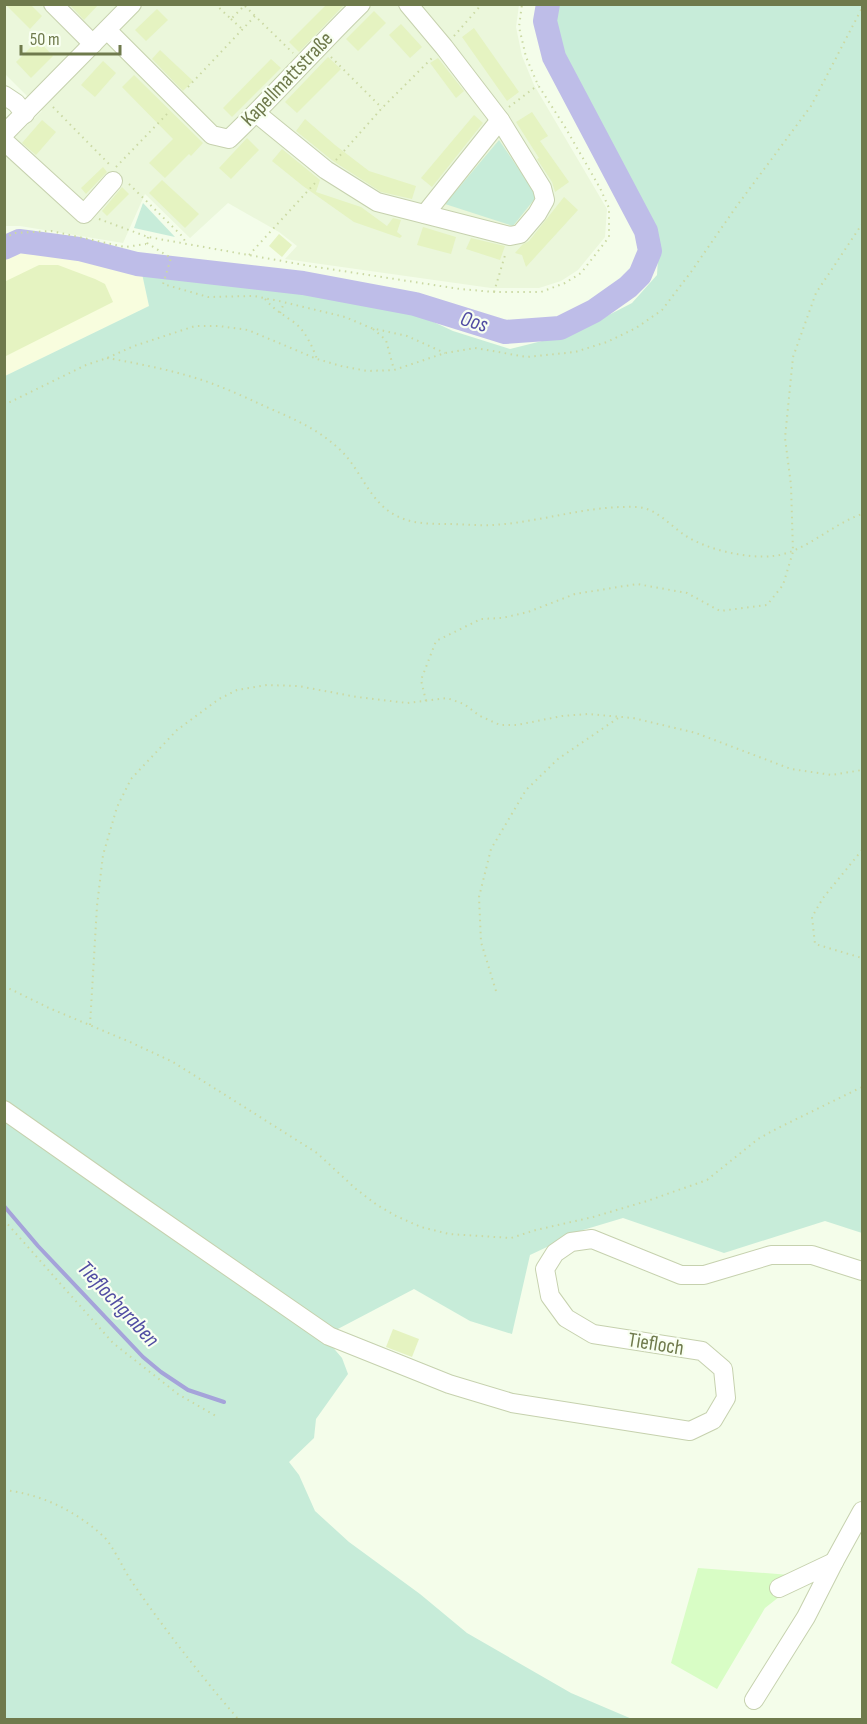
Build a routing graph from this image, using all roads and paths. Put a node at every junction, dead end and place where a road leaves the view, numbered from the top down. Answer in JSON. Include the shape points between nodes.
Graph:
{"nodes":[{"id":1,"x":53,"y":4,"type":"edge"},
{"id":2,"x":132,"y":4,"type":"edge"},
{"id":3,"x":215,"y":4,"type":"edge"},
{"id":4,"x":361,"y":4,"type":"edge"},
{"id":5,"x":408,"y":4,"type":"edge"},
{"id":6,"x":482,"y":4,"type":"edge"},
{"id":7,"x":245,"y":5,"type":"edge"},
{"id":8,"x":862,"y":8,"type":"edge"},
{"id":9,"x":255,"y":16,"type":"junction"},
{"id":10,"x":231,"y":19,"type":"junction"},
{"id":11,"x":242,"y":29,"type":"junction"},
{"id":12,"x":107,"y":30,"type":"junction"},
{"id":13,"x":93,"y":44,"type":"junction"},
{"id":14,"x":319,"y":45,"type":"junction"},
{"id":15,"x":444,"y":47,"type":"junction"},
{"id":16,"x":303,"y":62,"type":"junction"},
{"id":17,"x":538,"y":85,"type":"dead end"},
{"id":18,"x":4,"y":95,"type":"edge"},
{"id":19,"x":176,"y":100,"type":"junction"},
{"id":20,"x":382,"y":108,"type":"junction"},
{"id":21,"x":256,"y":113,"type":"junction"},
{"id":22,"x":25,"y":114,"type":"junction"},
{"id":23,"x":500,"y":120,"type":"junction"},
{"id":24,"x":4,"y":134,"type":"edge"},
{"id":25,"x":4,"y":141,"type":"edge"},
{"id":26,"x":326,"y":170,"type":"junction"},
{"id":27,"x":113,"y":175,"type":"joint"},
{"id":28,"x":84,"y":214,"type":"junction"},
{"id":29,"x":425,"y":214,"type":"junction"},
{"id":30,"x":862,"y":224,"type":"edge"},
{"id":31,"x":148,"y":237,"type":"junction"},
{"id":32,"x":4,"y":238,"type":"edge"},
{"id":33,"x":147,"y":243,"type":"junction"},
{"id":34,"x":187,"y":244,"type":"dead end"},
{"id":35,"x":507,"y":251,"type":"dead end"},
{"id":36,"x":249,"y":255,"type":"dead end"},
{"id":37,"x":494,"y":292,"type":"dead end"},
{"id":38,"x":266,"y":299,"type":"junction"},
{"id":39,"x":284,"y":303,"type":"junction"},
{"id":40,"x":280,"y":313,"type":"junction"},
{"id":41,"x":370,"y":328,"type":"junction"},
{"id":42,"x":445,"y":353,"type":"junction"},
{"id":43,"x":107,"y":358,"type":"junction"},
{"id":44,"x":317,"y":359,"type":"junction"},
{"id":45,"x":394,"y":370,"type":"junction"},
{"id":46,"x":4,"y":405,"type":"edge"},
{"id":47,"x":862,"y":514,"type":"edge"},
{"id":48,"x":793,"y":552,"type":"junction"},
{"id":49,"x":426,"y":701,"type":"junction"},
{"id":50,"x":621,"y":716,"type":"junction"},
{"id":51,"x":862,"y":769,"type":"edge"},
{"id":52,"x":862,"y":850,"type":"edge"},
{"id":53,"x":862,"y":958,"type":"edge"},
{"id":54,"x":4,"y":986,"type":"edge"},
{"id":55,"x":496,"y":990,"type":"dead end"},
{"id":56,"x":90,"y":1025,"type":"junction"},
{"id":57,"x":862,"y":1087,"type":"edge"},
{"id":58,"x":4,"y":1110,"type":"edge"},
{"id":59,"x":4,"y":1220,"type":"edge"},
{"id":60,"x":862,"y":1271,"type":"edge"},
{"id":61,"x":216,"y":1416,"type":"dead end"},
{"id":62,"x":4,"y":1490,"type":"edge"},
{"id":63,"x":862,"y":1511,"type":"edge"},
{"id":64,"x":834,"y":1562,"type":"junction"},
{"id":65,"x":779,"y":1588,"type":"dead end"},
{"id":66,"x":754,"y":1700,"type":"dead end"},
{"id":67,"x":239,"y":1719,"type":"edge"}],
"edges":[{"from":1,"to":13,"type":"street"},
{"from":2,"to":12,"type":"street"},
{"from":3,"to":10,"type":"path"},
{"from":4,"to":14,"type":"street","name":"Kapellmattstraße"},
{"from":5,"to":15,"type":"street"},
{"from":6,"to":15,"type":"path"},
{"from":7,"to":9,"type":"path"},
{"from":7,"to":10,"type":"path"},
{"from":8,"to":42,"type":"path","via":[[811,106],[662,310],[626,333],[575,352],[526,357],[475,348]]},
{"from":9,"to":11,"type":"path"},
{"from":9,"to":16,"type":"path"},
{"from":10,"to":11,"type":"path"},
{"from":11,"to":19,"type":"path"},
{"from":12,"to":13,"type":"street"},
{"from":12,"to":19,"type":"street","name":"Kapellmattstraße"},
{"from":13,"to":22,"type":"street"},
{"from":14,"to":16,"type":"street","name":"Kapellmattstraße"},
{"from":14,"to":20,"type":"path"},
{"from":15,"to":20,"type":"path"},
{"from":15,"to":23,"type":"street"},
{"from":16,"to":21,"type":"street","name":"Kapellmattstraße"},
{"from":17,"to":23,"type":"path","via":[[510,106]]},
{"from":18,"to":22,"type":"street"},
{"from":19,"to":21,"type":"street","name":"Kapellmattstraße","via":[[212,135],[229,139]]},
{"from":19,"to":27,"type":"path"},
{"from":20,"to":26,"type":"path"},
{"from":21,"to":26,"type":"street"},
{"from":22,"to":24,"type":"street"},
{"from":23,"to":29,"type":"street"},
{"from":23,"to":29,"type":"street","via":[[542,188],[545,200],[537,214],[520,234],[510,236]]},
{"from":25,"to":28,"type":"street"},
{"from":26,"to":29,"type":"street","via":[[377,202]]},
{"from":26,"to":36,"type":"path"},
{"from":27,"to":28,"type":"street"},
{"from":28,"to":31,"type":"path"},
{"from":30,"to":48,"type":"path","via":[[816,293],[794,357],[785,438]]},
{"from":31,"to":33,"type":"path"},
{"from":31,"to":34,"type":"path"},
{"from":32,"to":33,"type":"path","via":[[15,233],[51,231],[125,247]]},
{"from":33,"to":38,"type":"path","via":[[171,258],[163,284],[208,297]]},
{"from":35,"to":37,"type":"path"},
{"from":38,"to":39,"type":"path"},
{"from":38,"to":40,"type":"path"},
{"from":39,"to":40,"type":"path"},
{"from":39,"to":41,"type":"path","via":[[345,317]]},
{"from":40,"to":44,"type":"path","via":[[304,333]]},
{"from":41,"to":42,"type":"path","via":[[407,336]]},
{"from":41,"to":45,"type":"path","via":[[386,340]]},
{"from":42,"to":45,"type":"path"},
{"from":43,"to":44,"type":"path","via":[[195,326],[219,326],[248,330]]},
{"from":43,"to":46,"type":"path"},
{"from":43,"to":48,"type":"path","via":[[208,382],[318,431],[339,448],[382,505],[411,521],[493,525],[591,508],[640,507],[655,512],[702,545],[761,556]]},
{"from":44,"to":45,"type":"path","via":[[367,371]]},
{"from":47,"to":48,"type":"path"},
{"from":48,"to":49,"type":"path","via":[[783,585],[767,605],[720,611],[687,593],[637,584],[575,594],[528,612],[481,619],[436,640],[421,680]]},
{"from":49,"to":50,"type":"path","via":[[447,698],[500,725],[588,714]]},
{"from":49,"to":56,"type":"path","via":[[384,701],[298,686],[267,685],[237,690],[219,699],[177,730],[131,779],[117,807],[103,855]]},
{"from":50,"to":51,"type":"path","via":[[696,733],[791,769],[832,775]]},
{"from":50,"to":55,"type":"path","via":[[558,759],[526,790],[490,849],[479,897],[481,942]]},
{"from":52,"to":53,"type":"path","via":[[812,917],[815,944]]},
{"from":54,"to":56,"type":"path"},
{"from":56,"to":57,"type":"path","via":[[173,1062],[317,1153],[386,1211],[421,1227],[449,1234],[511,1238],[677,1191],[707,1180],[776,1129]]},
{"from":58,"to":60,"type":"street","name":"Tiefloch","via":[[329,1336],[449,1384],[512,1403],[690,1431],[713,1420],[726,1398],[723,1369],[702,1350],[593,1334],[566,1318],[550,1296],[545,1269],[555,1253],[571,1242],[592,1239],[681,1275],[704,1275],[771,1255],[812,1255]]},
{"from":59,"to":61,"type":"path","via":[[113,1343],[178,1394]]},
{"from":62,"to":67,"type":"path","via":[[53,1503],[105,1537],[132,1582],[204,1680]]},
{"from":63,"to":64,"type":"street"},
{"from":64,"to":65,"type":"street"},
{"from":64,"to":66,"type":"street","via":[[806,1617]]}]}
